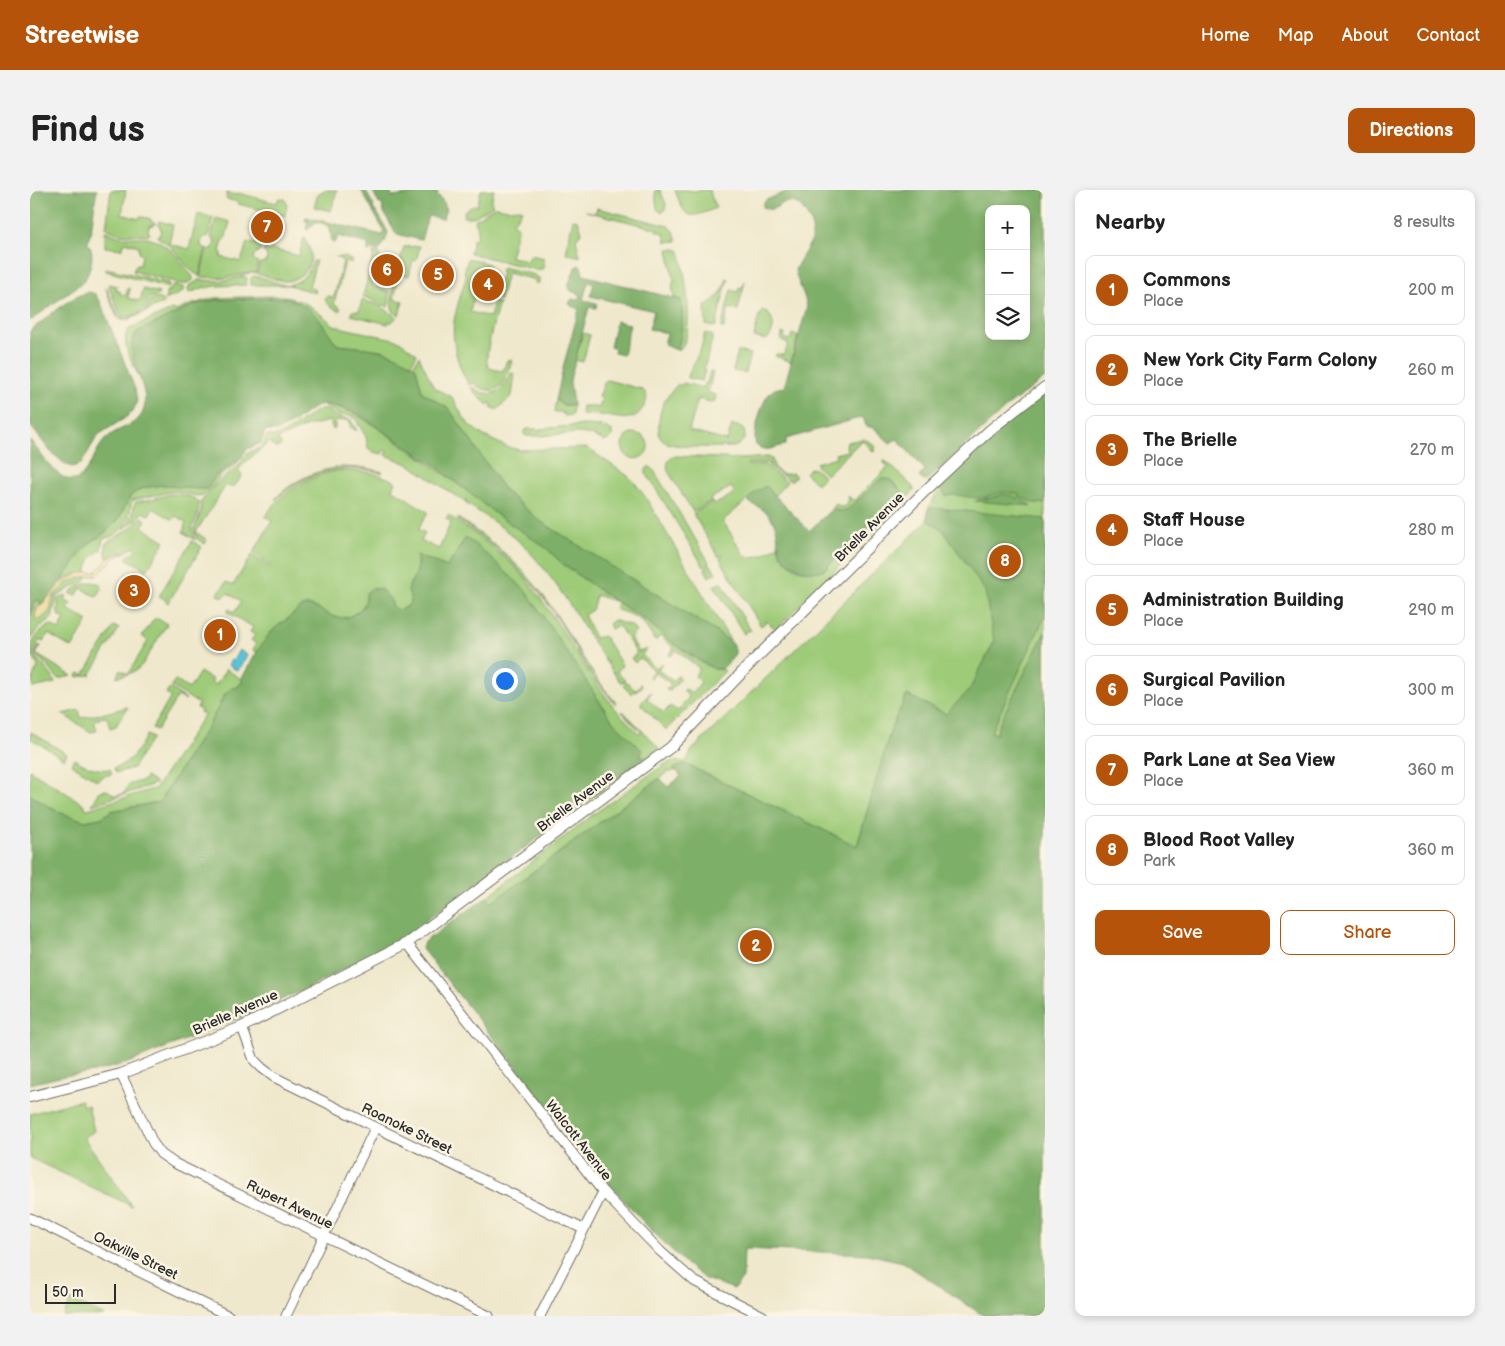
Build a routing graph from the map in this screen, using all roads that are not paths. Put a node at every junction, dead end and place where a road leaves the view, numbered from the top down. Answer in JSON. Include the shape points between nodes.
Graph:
{"nodes":[{"id":1,"x":1045,"y":387,"type":"edge"},
{"id":2,"x":407,"y":943,"type":"junction"},
{"id":3,"x":242,"y":1027,"type":"junction"},
{"id":4,"x":121,"y":1074,"type":"junction"},
{"id":5,"x":30,"y":1097,"type":"edge"},
{"id":6,"x":375,"y":1128,"type":"junction"},
{"id":7,"x":603,"y":1192,"type":"junction"},
{"id":8,"x":30,"y":1218,"type":"edge"},
{"id":9,"x":584,"y":1229,"type":"junction"},
{"id":10,"x":324,"y":1236,"type":"junction"},
{"id":11,"x":229,"y":1316,"type":"edge"},
{"id":12,"x":286,"y":1316,"type":"edge"},
{"id":13,"x":489,"y":1316,"type":"edge"},
{"id":14,"x":540,"y":1316,"type":"edge"},
{"id":15,"x":763,"y":1316,"type":"edge"}],
"edges":[{"from":1,"to":2,"type":"street","name":"Brielle Avenue","via":[[990,430],[925,491],[671,746]]},
{"from":2,"to":3,"type":"street","name":"Brielle Avenue"},
{"from":2,"to":7,"type":"street","name":"Walcott Avenue"},
{"from":3,"to":4,"type":"street","name":"Brielle Avenue"},
{"from":3,"to":6,"type":"street","name":"Roanoke Street","via":[[254,1060],[274,1077]]},
{"from":4,"to":5,"type":"street","name":"Brielle Avenue"},
{"from":4,"to":10,"type":"street","name":"Rupert Avenue","via":[[149,1137],[161,1154]]},
{"from":6,"to":9,"type":"street","name":"Roanoke Street"},
{"from":6,"to":10,"type":"street"},
{"from":7,"to":9,"type":"street"},
{"from":7,"to":15,"type":"street","name":"Walcott Avenue","via":[[694,1281]]},
{"from":8,"to":11,"type":"street","name":"Oakville Street"},
{"from":9,"to":14,"type":"street"},
{"from":10,"to":12,"type":"street"},
{"from":10,"to":13,"type":"street","name":"Rupert Avenue"}]}
